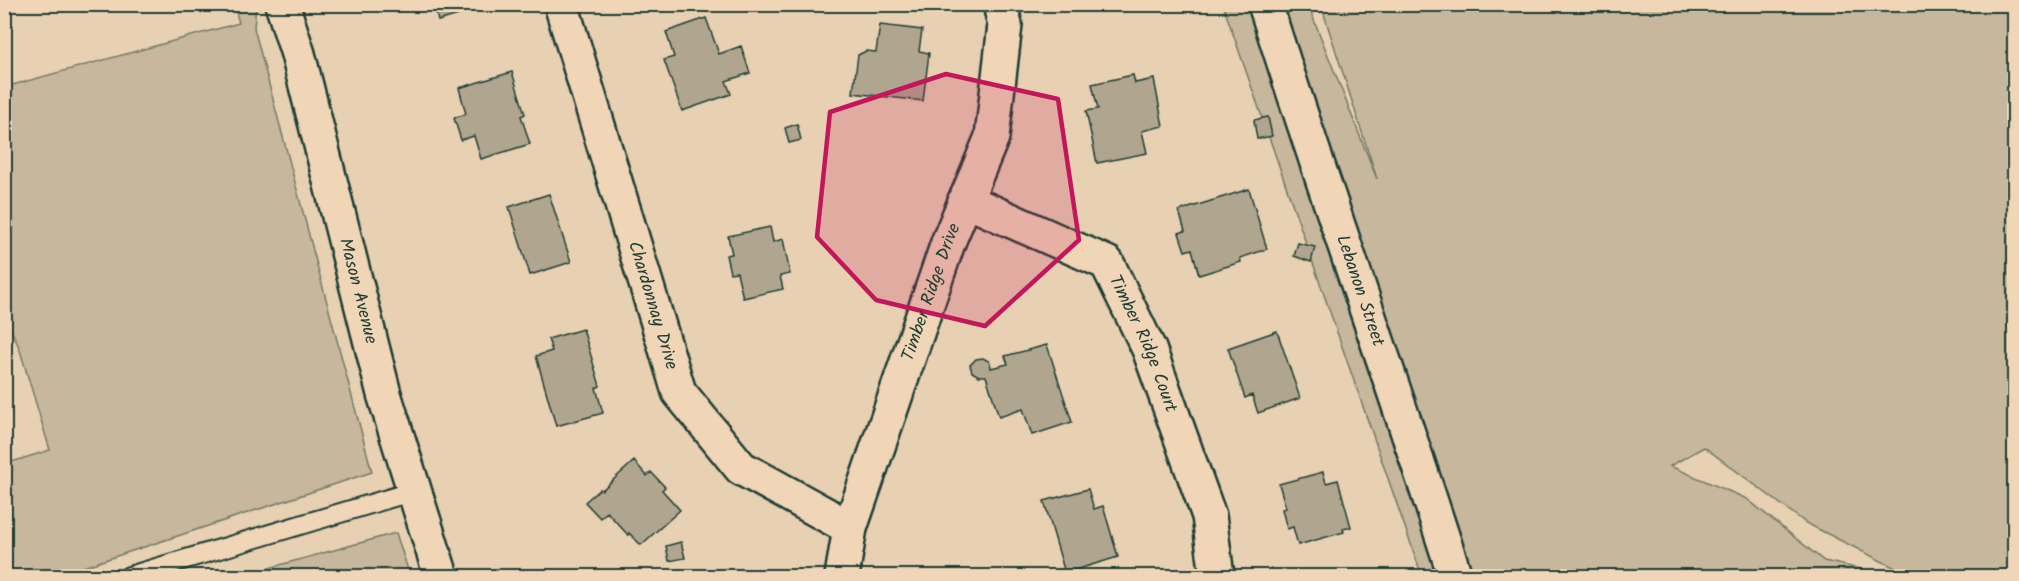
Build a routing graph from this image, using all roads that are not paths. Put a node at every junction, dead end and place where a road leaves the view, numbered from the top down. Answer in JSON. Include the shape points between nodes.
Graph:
{"nodes":[{"id":1,"x":282,"y":4,"type":"edge"},
{"id":2,"x":561,"y":4,"type":"edge"},
{"id":3,"x":1000,"y":4,"type":"edge"},
{"id":4,"x":1265,"y":4,"type":"edge"},
{"id":5,"x":965,"y":200,"type":"junction"},
{"id":6,"x":414,"y":491,"type":"junction"},
{"id":7,"x":850,"y":528,"type":"junction"},
{"id":8,"x":129,"y":576,"type":"edge"},
{"id":9,"x":441,"y":576,"type":"edge"},
{"id":10,"x":842,"y":576,"type":"edge"},
{"id":11,"x":1217,"y":576,"type":"edge"},
{"id":12,"x":1455,"y":576,"type":"edge"}],
"edges":[{"from":1,"to":6,"type":"street","name":"Mason Avenue","via":[[384,394]]},
{"from":2,"to":7,"type":"street","name":"Chardonnay Drive","via":[[679,392],[741,468]]},
{"from":3,"to":5,"type":"street","name":"Timber Ridge Drive","via":[[1005,24],[992,136]]},
{"from":4,"to":12,"type":"street","name":"Lebanon Street"},
{"from":5,"to":7,"type":"street","name":"Timber Ridge Drive"},
{"from":5,"to":11,"type":"street","name":"Timber Ridge Court","via":[[1107,263],[1149,349],[1209,516]]},
{"from":6,"to":8,"type":"lane"},
{"from":6,"to":9,"type":"street","name":"Mason Avenue"},
{"from":7,"to":10,"type":"street","name":"Timber Ridge Drive"}]}
